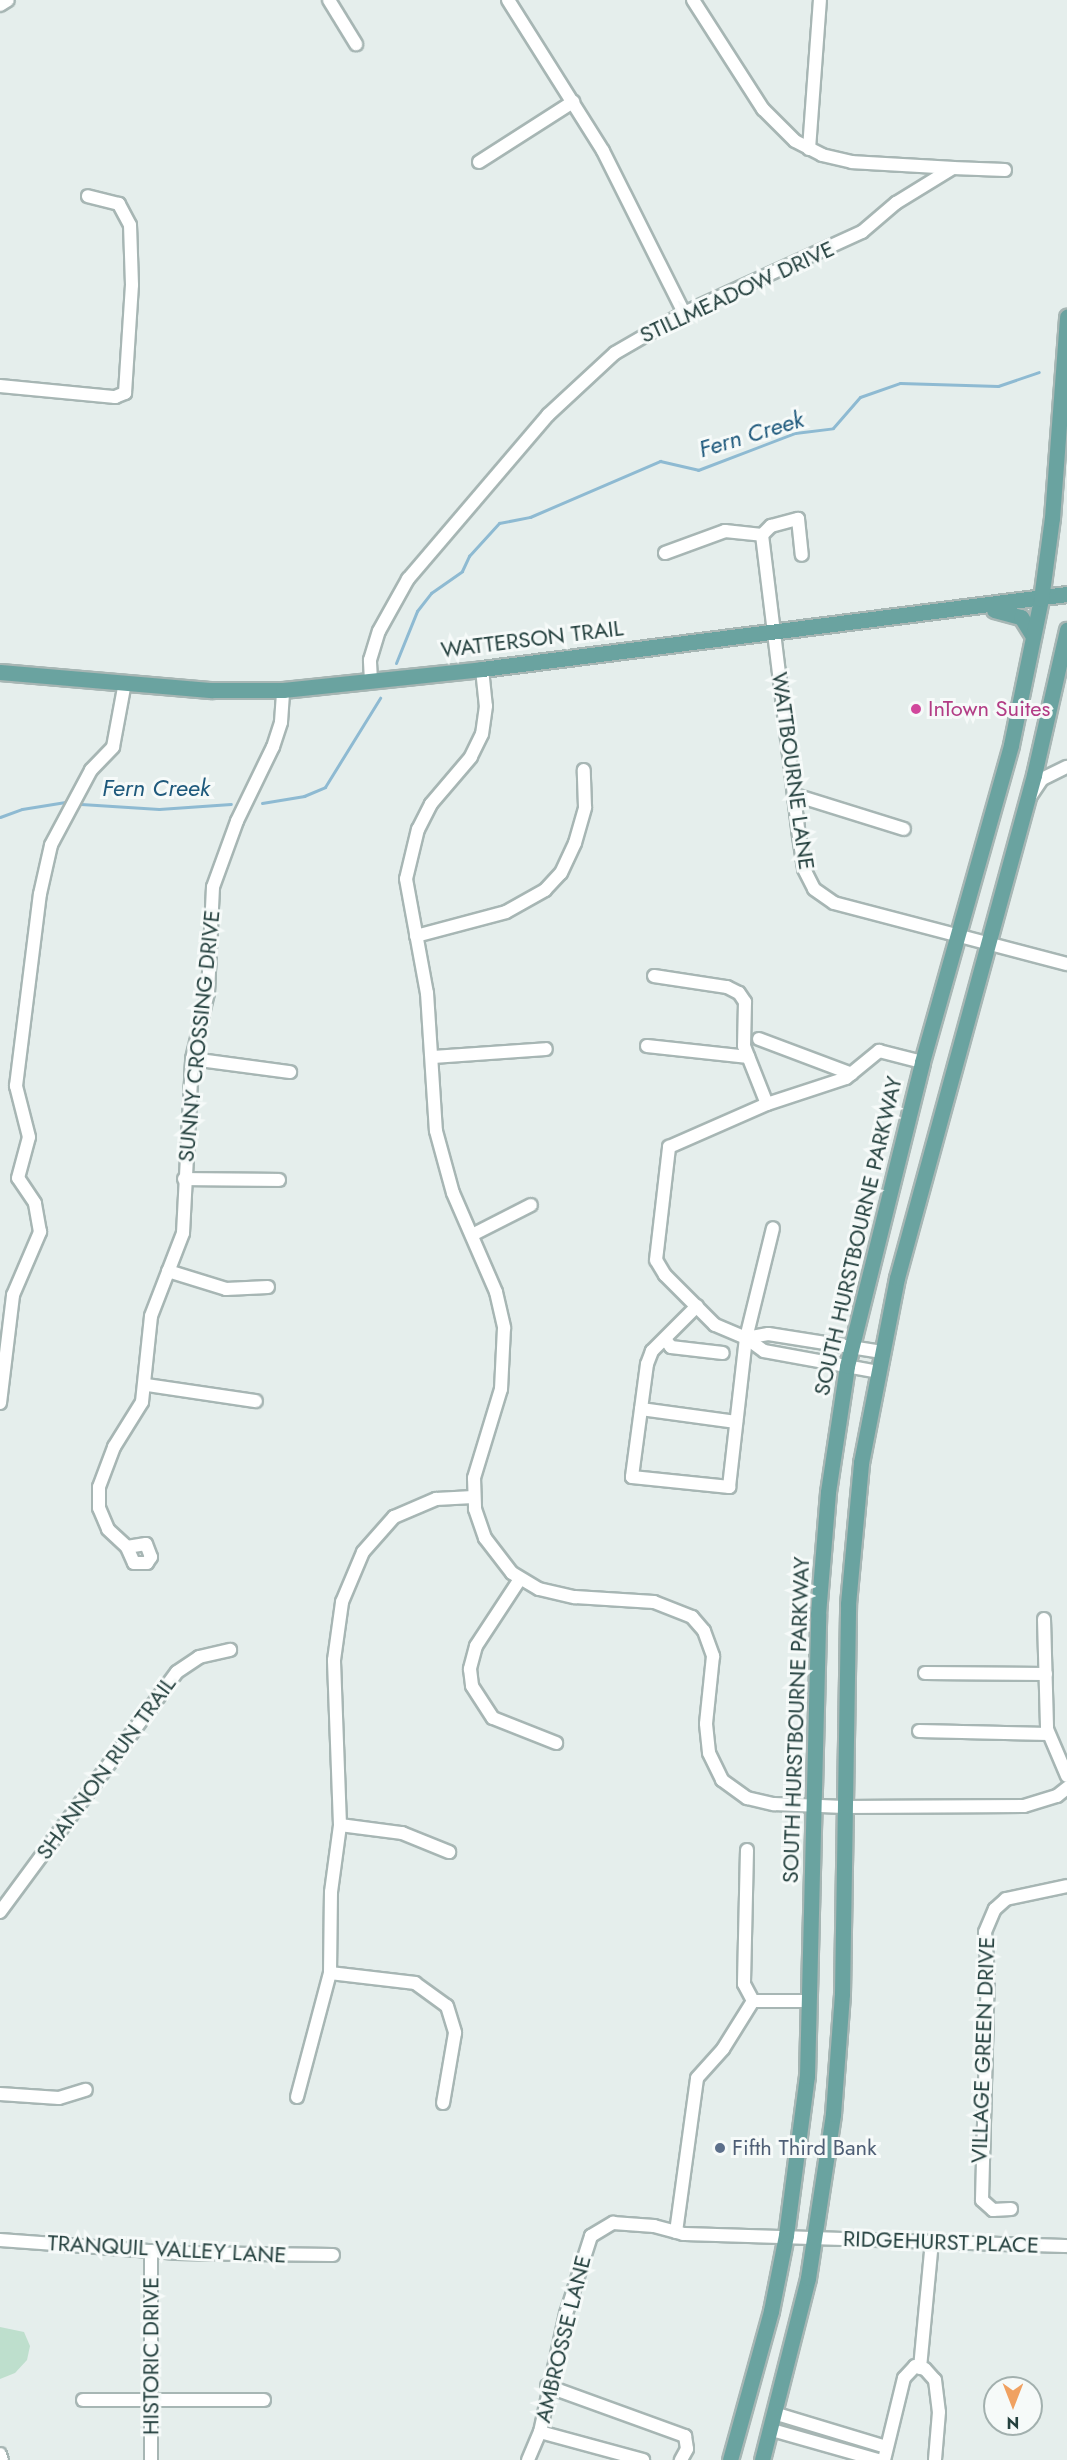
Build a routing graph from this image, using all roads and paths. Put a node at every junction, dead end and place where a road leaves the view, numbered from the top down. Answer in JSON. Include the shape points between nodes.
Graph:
{"nodes":[{"id":1,"x":8,"y":0,"type":"edge"},
{"id":2,"x":329,"y":0,"type":"edge"},
{"id":3,"x":508,"y":0,"type":"edge"},
{"id":4,"x":693,"y":0,"type":"edge"},
{"id":5,"x":820,"y":0,"type":"edge"},
{"id":6,"x":0,"y":5,"type":"edge"},
{"id":7,"x":356,"y":44,"type":"dead end"},
{"id":8,"x":573,"y":102,"type":"junction"},
{"id":9,"x":809,"y":149,"type":"junction"},
{"id":10,"x":479,"y":162,"type":"dead end"},
{"id":11,"x":953,"y":168,"type":"junction"},
{"id":12,"x":1005,"y":170,"type":"dead end"},
{"id":13,"x":88,"y":196,"type":"dead end"},
{"id":14,"x":684,"y":313,"type":"junction"},
{"id":15,"x":1067,"y":317,"type":"edge"},
{"id":16,"x":0,"y":386,"type":"edge"},
{"id":17,"x":762,"y":536,"type":"junction"},
{"id":18,"x":665,"y":553,"type":"dead end"},
{"id":19,"x":802,"y":555,"type":"dead end"},
{"id":20,"x":1067,"y":594,"type":"edge"},
{"id":21,"x":1041,"y":599,"type":"junction"},
{"id":22,"x":970,"y":607,"type":"junction"},
{"id":23,"x":773,"y":630,"type":"junction"},
{"id":24,"x":1067,"y":630,"type":"edge"},
{"id":25,"x":1034,"y":636,"type":"junction"},
{"id":26,"x":482,"y":669,"type":"junction"},
{"id":27,"x":0,"y":672,"type":"edge"},
{"id":28,"x":371,"y":681,"type":"junction"},
{"id":29,"x":125,"y":682,"type":"junction"},
{"id":30,"x":282,"y":690,"type":"junction"},
{"id":31,"x":1067,"y":767,"type":"edge"},
{"id":32,"x":584,"y":770,"type":"dead end"},
{"id":33,"x":795,"y":795,"type":"junction"},
{"id":34,"x":1026,"y":803,"type":"junction"},
{"id":35,"x":904,"y":829,"type":"dead end"},
{"id":36,"x":959,"y":934,"type":"junction"},
{"id":37,"x":416,"y":936,"type":"junction"},
{"id":38,"x":988,"y":941,"type":"junction"},
{"id":39,"x":1067,"y":964,"type":"edge"},
{"id":40,"x":654,"y":976,"type":"dead end"},
{"id":41,"x":759,"y":1039,"type":"dead end"},
{"id":42,"x":647,"y":1046,"type":"dead end"},
{"id":43,"x":546,"y":1049,"type":"dead end"},
{"id":44,"x":748,"y":1057,"type":"junction"},
{"id":45,"x":433,"y":1058,"type":"junction"},
{"id":46,"x":192,"y":1059,"type":"junction"},
{"id":47,"x":922,"y":1062,"type":"junction"},
{"id":48,"x":290,"y":1072,"type":"dead end"},
{"id":49,"x":852,"y":1074,"type":"junction"},
{"id":50,"x":767,"y":1104,"type":"junction"},
{"id":51,"x":184,"y":1179,"type":"junction"},
{"id":52,"x":279,"y":1180,"type":"dead end"},
{"id":53,"x":531,"y":1205,"type":"dead end"},
{"id":54,"x":772,"y":1228,"type":"dead end"},
{"id":55,"x":472,"y":1235,"type":"junction"},
{"id":56,"x":168,"y":1271,"type":"junction"},
{"id":57,"x":268,"y":1287,"type":"dead end"},
{"id":58,"x":697,"y":1306,"type":"junction"},
{"id":59,"x":746,"y":1338,"type":"junction"},
{"id":60,"x":665,"y":1339,"type":"junction"},
{"id":61,"x":852,"y":1347,"type":"junction"},
{"id":62,"x":882,"y":1352,"type":"junction"},
{"id":63,"x":723,"y":1353,"type":"dead end"},
{"id":64,"x":847,"y":1366,"type":"junction"},
{"id":65,"x":878,"y":1372,"type":"junction"},
{"id":66,"x":147,"y":1386,"type":"junction"},
{"id":67,"x":256,"y":1401,"type":"dead end"},
{"id":68,"x":0,"y":1403,"type":"edge"},
{"id":69,"x":641,"y":1409,"type":"junction"},
{"id":70,"x":736,"y":1422,"type":"junction"},
{"id":71,"x":473,"y":1497,"type":"junction"},
{"id":72,"x":127,"y":1547,"type":"dead end"},
{"id":73,"x":520,"y":1579,"type":"junction"},
{"id":74,"x":1044,"y":1619,"type":"dead end"},
{"id":75,"x":230,"y":1650,"type":"dead end"},
{"id":76,"x":925,"y":1673,"type":"dead end"},
{"id":77,"x":1046,"y":1674,"type":"junction"},
{"id":78,"x":920,"y":1731,"type":"dead end"},
{"id":79,"x":1048,"y":1734,"type":"junction"},
{"id":80,"x":556,"y":1743,"type":"dead end"},
{"id":81,"x":1067,"y":1776,"type":"edge"},
{"id":82,"x":1067,"y":1788,"type":"edge"},
{"id":83,"x":814,"y":1806,"type":"junction"},
{"id":84,"x":844,"y":1807,"type":"junction"},
{"id":85,"x":340,"y":1825,"type":"junction"},
{"id":86,"x":747,"y":1850,"type":"dead end"},
{"id":87,"x":449,"y":1852,"type":"dead end"},
{"id":88,"x":1067,"y":1886,"type":"edge"},
{"id":89,"x":0,"y":1912,"type":"edge"},
{"id":90,"x":330,"y":1973,"type":"junction"},
{"id":91,"x":753,"y":2001,"type":"junction"},
{"id":92,"x":810,"y":2001,"type":"junction"},
{"id":93,"x":86,"y":2090,"type":"dead end"},
{"id":94,"x":0,"y":2094,"type":"edge"},
{"id":95,"x":297,"y":2097,"type":"dead end"},
{"id":96,"x":443,"y":2103,"type":"dead end"},
{"id":97,"x":1011,"y":2210,"type":"dead end"},
{"id":98,"x":676,"y":2232,"type":"junction"},
{"id":99,"x":786,"y":2235,"type":"junction"},
{"id":100,"x":815,"y":2237,"type":"junction"},
{"id":101,"x":0,"y":2240,"type":"edge"},
{"id":102,"x":932,"y":2242,"type":"junction"},
{"id":103,"x":1067,"y":2246,"type":"edge"},
{"id":104,"x":151,"y":2251,"type":"junction"},
{"id":105,"x":333,"y":2255,"type":"dead end"},
{"id":106,"x":920,"y":2368,"type":"junction"},
{"id":107,"x":547,"y":2386,"type":"junction"},
{"id":108,"x":151,"y":2399,"type":"junction"},
{"id":109,"x":83,"y":2400,"type":"dead end"},
{"id":110,"x":264,"y":2400,"type":"dead end"},
{"id":111,"x":777,"y":2414,"type":"junction"},
{"id":112,"x":772,"y":2430,"type":"junction"},
{"id":113,"x":540,"y":2432,"type":"junction"},
{"id":114,"x":886,"y":2447,"type":"junction"},
{"id":115,"x":0,"y":2454,"type":"edge"},
{"id":116,"x":2,"y":2460,"type":"edge"},
{"id":117,"x":151,"y":2460,"type":"edge"},
{"id":118,"x":528,"y":2460,"type":"edge"},
{"id":119,"x":643,"y":2460,"type":"edge"},
{"id":120,"x":681,"y":2460,"type":"edge"},
{"id":121,"x":730,"y":2460,"type":"edge"},
{"id":122,"x":762,"y":2460,"type":"edge"},
{"id":123,"x":878,"y":2460,"type":"edge"},
{"id":124,"x":884,"y":2460,"type":"edge"},
{"id":125,"x":935,"y":2460,"type":"edge"}],
"edges":[{"from":1,"to":6,"type":"street"},
{"from":2,"to":7,"type":"street"},
{"from":3,"to":8,"type":"street"},
{"from":4,"to":9,"type":"street","via":[[771,119]]},
{"from":5,"to":9,"type":"street"},
{"from":8,"to":10,"type":"street"},
{"from":8,"to":14,"type":"street","via":[[639,217]]},
{"from":9,"to":11,"type":"street","via":[[852,162]]},
{"from":11,"to":12,"type":"street"},
{"from":11,"to":14,"type":"street","name":"STILLMEADOW DRIVE","via":[[846,241]]},
{"from":13,"to":16,"type":"street","via":[[119,204],[130,225],[132,285],[122,396]]},
{"from":14,"to":28,"type":"street","name":"STILLMEADOW DRIVE","via":[[615,353],[513,453],[396,596],[372,654]]},
{"from":15,"to":21,"type":"main road","name":"SOUTH HURSTBOURNE PARKWAY","via":[[1052,518]]},
{"from":17,"to":18,"type":"street","via":[[725,531]]},
{"from":17,"to":19,"type":"street","via":[[771,526],[798,519]]},
{"from":17,"to":23,"type":"street","name":"WATTBOURNE LANE"},
{"from":20,"to":21,"type":"main road","name":"WATTERSON TRAIL"},
{"from":21,"to":22,"type":"main road","name":"WATTERSON TRAIL"},
{"from":21,"to":25,"type":"main road","name":"SOUTH HURSTBOURNE PARKWAY"},
{"from":22,"to":23,"type":"main road","name":"WATTERSON TRAIL"},
{"from":22,"to":25,"type":"main road","via":[[1013,613]]},
{"from":23,"to":26,"type":"main road","name":"WATTERSON TRAIL"},
{"from":23,"to":33,"type":"street","name":"WATTBOURNE LANE"},
{"from":24,"to":34,"type":"main road","name":"SOUTH HURSTBOURNE PARKWAY"},
{"from":25,"to":36,"type":"main road","name":"SOUTH HURSTBOURNE PARKWAY","via":[[1011,745]]},
{"from":26,"to":28,"type":"main road","name":"WATTERSON TRAIL"},
{"from":26,"to":37,"type":"street","via":[[486,706],[482,735],[471,757],[431,804],[412,844],[406,879]]},
{"from":27,"to":29,"type":"main road","name":"WATTERSON TRAIL"},
{"from":28,"to":30,"type":"main road","name":"WATTERSON TRAIL"},
{"from":29,"to":30,"type":"main road","name":"WATTERSON TRAIL"},
{"from":29,"to":68,"type":"street","via":[[113,747],[91,771],[51,845],[40,894],[16,1086],[29,1137],[18,1178],[34,1203],[40,1232],[13,1295]]},
{"from":30,"to":46,"type":"street","name":"SUNNY CROSSING DRIVE","via":[[281,722],[273,747],[237,821],[213,887],[208,993]]},
{"from":31,"to":34,"type":"street","via":[[1042,779]]},
{"from":32,"to":37,"type":"street","via":[[585,807],[575,843],[561,873],[545,890],[506,912]]},
{"from":33,"to":35,"type":"street"},
{"from":33,"to":36,"type":"street","name":"WATTBOURNE LANE","via":[[804,870],[824,897]]},
{"from":34,"to":38,"type":"main road","name":"SOUTH HURSTBOURNE PARKWAY"},
{"from":36,"to":38,"type":"street","name":"WATTBOURNE LANE"},
{"from":36,"to":47,"type":"main road","name":"SOUTH HURSTBOURNE PARKWAY"},
{"from":37,"to":45,"type":"street"},
{"from":38,"to":39,"type":"street","name":"WATTBOURNE LANE"},
{"from":38,"to":62,"type":"main road","name":"SOUTH HURSTBOURNE PARKWAY","via":[[897,1278]]},
{"from":40,"to":44,"type":"street","via":[[727,987],[739,993],[745,1002],[742,1033]]},
{"from":41,"to":49,"type":"street"},
{"from":42,"to":44,"type":"street"},
{"from":43,"to":45,"type":"street"},
{"from":44,"to":50,"type":"street"},
{"from":45,"to":55,"type":"street","via":[[438,1140],[453,1193]]},
{"from":46,"to":48,"type":"street"},
{"from":46,"to":51,"type":"street","name":"SUNNY CROSSING DRIVE"},
{"from":47,"to":49,"type":"street","via":[[879,1052]]},
{"from":47,"to":61,"type":"main road","name":"SOUTH HURSTBOURNE PARKWAY"},
{"from":49,"to":50,"type":"street"},
{"from":50,"to":58,"type":"street","via":[[669,1147],[656,1260]]},
{"from":51,"to":52,"type":"street"},
{"from":51,"to":56,"type":"street","name":"SUNNY CROSSING DRIVE","via":[[183,1233]]},
{"from":53,"to":55,"type":"street"},
{"from":54,"to":59,"type":"street"},
{"from":55,"to":71,"type":"street","via":[[496,1292],[505,1340],[501,1389],[478,1456]]},
{"from":56,"to":57,"type":"street","via":[[226,1289]]},
{"from":56,"to":66,"type":"street","name":"SUNNY CROSSING DRIVE","via":[[151,1316]]},
{"from":58,"to":59,"type":"street","via":[[715,1325]]},
{"from":58,"to":60,"type":"street"},
{"from":59,"to":61,"type":"street","via":[[768,1334]]},
{"from":59,"to":64,"type":"street","via":[[764,1351]]},
{"from":59,"to":70,"type":"street"},
{"from":60,"to":63,"type":"street","via":[[671,1347]]},
{"from":60,"to":69,"type":"street","via":[[647,1364]]},
{"from":61,"to":62,"type":"street"},
{"from":61,"to":64,"type":"main road","name":"SOUTH HURSTBOURNE PARKWAY"},
{"from":62,"to":65,"type":"main road","name":"SOUTH HURSTBOURNE PARKWAY"},
{"from":64,"to":65,"type":"street"},
{"from":64,"to":83,"type":"main road","name":"SOUTH HURSTBOURNE PARKWAY","via":[[828,1492],[818,1614]]},
{"from":65,"to":84,"type":"main road","name":"SOUTH HURSTBOURNE PARKWAY","via":[[854,1529]]},
{"from":66,"to":67,"type":"street"},
{"from":66,"to":72,"type":"street","name":"SUNNY CROSSING DRIVE","via":[[136,1416],[106,1464],[99,1486],[102,1516],[108,1529]]},
{"from":69,"to":70,"type":"street"},
{"from":69,"to":70,"type":"street","via":[[632,1477],[729,1487]]},
{"from":71,"to":73,"type":"street","via":[[485,1538],[496,1556]]},
{"from":71,"to":85,"type":"street","via":[[435,1499],[394,1517],[363,1552],[347,1586],[334,1660]]},
{"from":73,"to":80,"type":"street","via":[[476,1646],[470,1669],[472,1686],[493,1718]]},
{"from":73,"to":83,"type":"street","via":[[559,1595],[654,1602],[692,1617],[704,1631],[713,1656],[707,1740],[722,1780],[736,1792],[761,1802]]},
{"from":74,"to":77,"type":"street"},
{"from":75,"to":89,"type":"street","name":"SHANNON RUN TRAIL","via":[[199,1657],[177,1672]]},
{"from":76,"to":77,"type":"street"},
{"from":77,"to":79,"type":"street"},
{"from":78,"to":79,"type":"street"},
{"from":79,"to":81,"type":"street"},
{"from":82,"to":84,"type":"street","via":[[1058,1796],[1024,1806]]},
{"from":83,"to":84,"type":"street"},
{"from":83,"to":92,"type":"main road","name":"SOUTH HURSTBOURNE PARKWAY"},
{"from":84,"to":100,"type":"main road","name":"SOUTH HURSTBOURNE PARKWAY","via":[[842,1994],[833,2114]]},
{"from":85,"to":87,"type":"street","via":[[402,1833]]},
{"from":85,"to":90,"type":"street","via":[[332,1892]]},
{"from":86,"to":91,"type":"street","via":[[744,1984]]},
{"from":88,"to":97,"type":"street","name":"VILLAGE GREEN DRIVE","via":[[1006,1899],[995,1909],[985,1932],[988,1976],[982,2200],[993,2210]]},
{"from":90,"to":95,"type":"street"},
{"from":90,"to":96,"type":"street","via":[[415,1983],[447,2006],[455,2033]]},
{"from":91,"to":92,"type":"street"},
{"from":91,"to":98,"type":"street","via":[[723,2049],[697,2078]]},
{"from":92,"to":99,"type":"main road","name":"SOUTH HURSTBOURNE PARKWAY","via":[[807,2076]]},
{"from":93,"to":94,"type":"street","via":[[59,2098]]},
{"from":98,"to":99,"type":"street","name":"AMBROSSE LANE"},
{"from":98,"to":107,"type":"street","name":"AMBROSSE LANE","via":[[622,2221],[591,2236]]},
{"from":99,"to":100,"type":"street","name":"RIDGEHURST PLACE"},
{"from":99,"to":121,"type":"main road","name":"SOUTH HURSTBOURNE PARKWAY","via":[[771,2311]]},
{"from":100,"to":102,"type":"street","name":"RIDGEHURST PLACE"},
{"from":100,"to":111,"type":"main road","name":"SOUTH HURSTBOURNE PARKWAY"},
{"from":101,"to":104,"type":"street","name":"TRANQUIL VALLEY LANE"},
{"from":102,"to":103,"type":"street","name":"RIDGEHURST PLACE"},
{"from":102,"to":106,"type":"street"},
{"from":104,"to":105,"type":"street","name":"TRANQUIL VALLEY LANE"},
{"from":104,"to":108,"type":"street","name":"HISTORIC DRIVE"},
{"from":106,"to":114,"type":"street","via":[[915,2366],[904,2378]]},
{"from":106,"to":125,"type":"street","via":[[935,2380],[939,2412]]},
{"from":107,"to":113,"type":"street","name":"AMBROSSE LANE"},
{"from":107,"to":120,"type":"street","via":[[685,2436],[687,2449]]},
{"from":108,"to":109,"type":"street"},
{"from":108,"to":110,"type":"street"},
{"from":108,"to":117,"type":"street","name":"HISTORIC DRIVE"},
{"from":111,"to":112,"type":"main road","name":"SOUTH HURSTBOURNE PARKWAY"},
{"from":111,"to":114,"type":"street"},
{"from":112,"to":122,"type":"main road","name":"SOUTH HURSTBOURNE PARKWAY"},
{"from":112,"to":123,"type":"street"},
{"from":113,"to":118,"type":"street","name":"AMBROSSE LANE"},
{"from":113,"to":119,"type":"street"},
{"from":114,"to":124,"type":"street"},
{"from":115,"to":116,"type":"street"}]}
